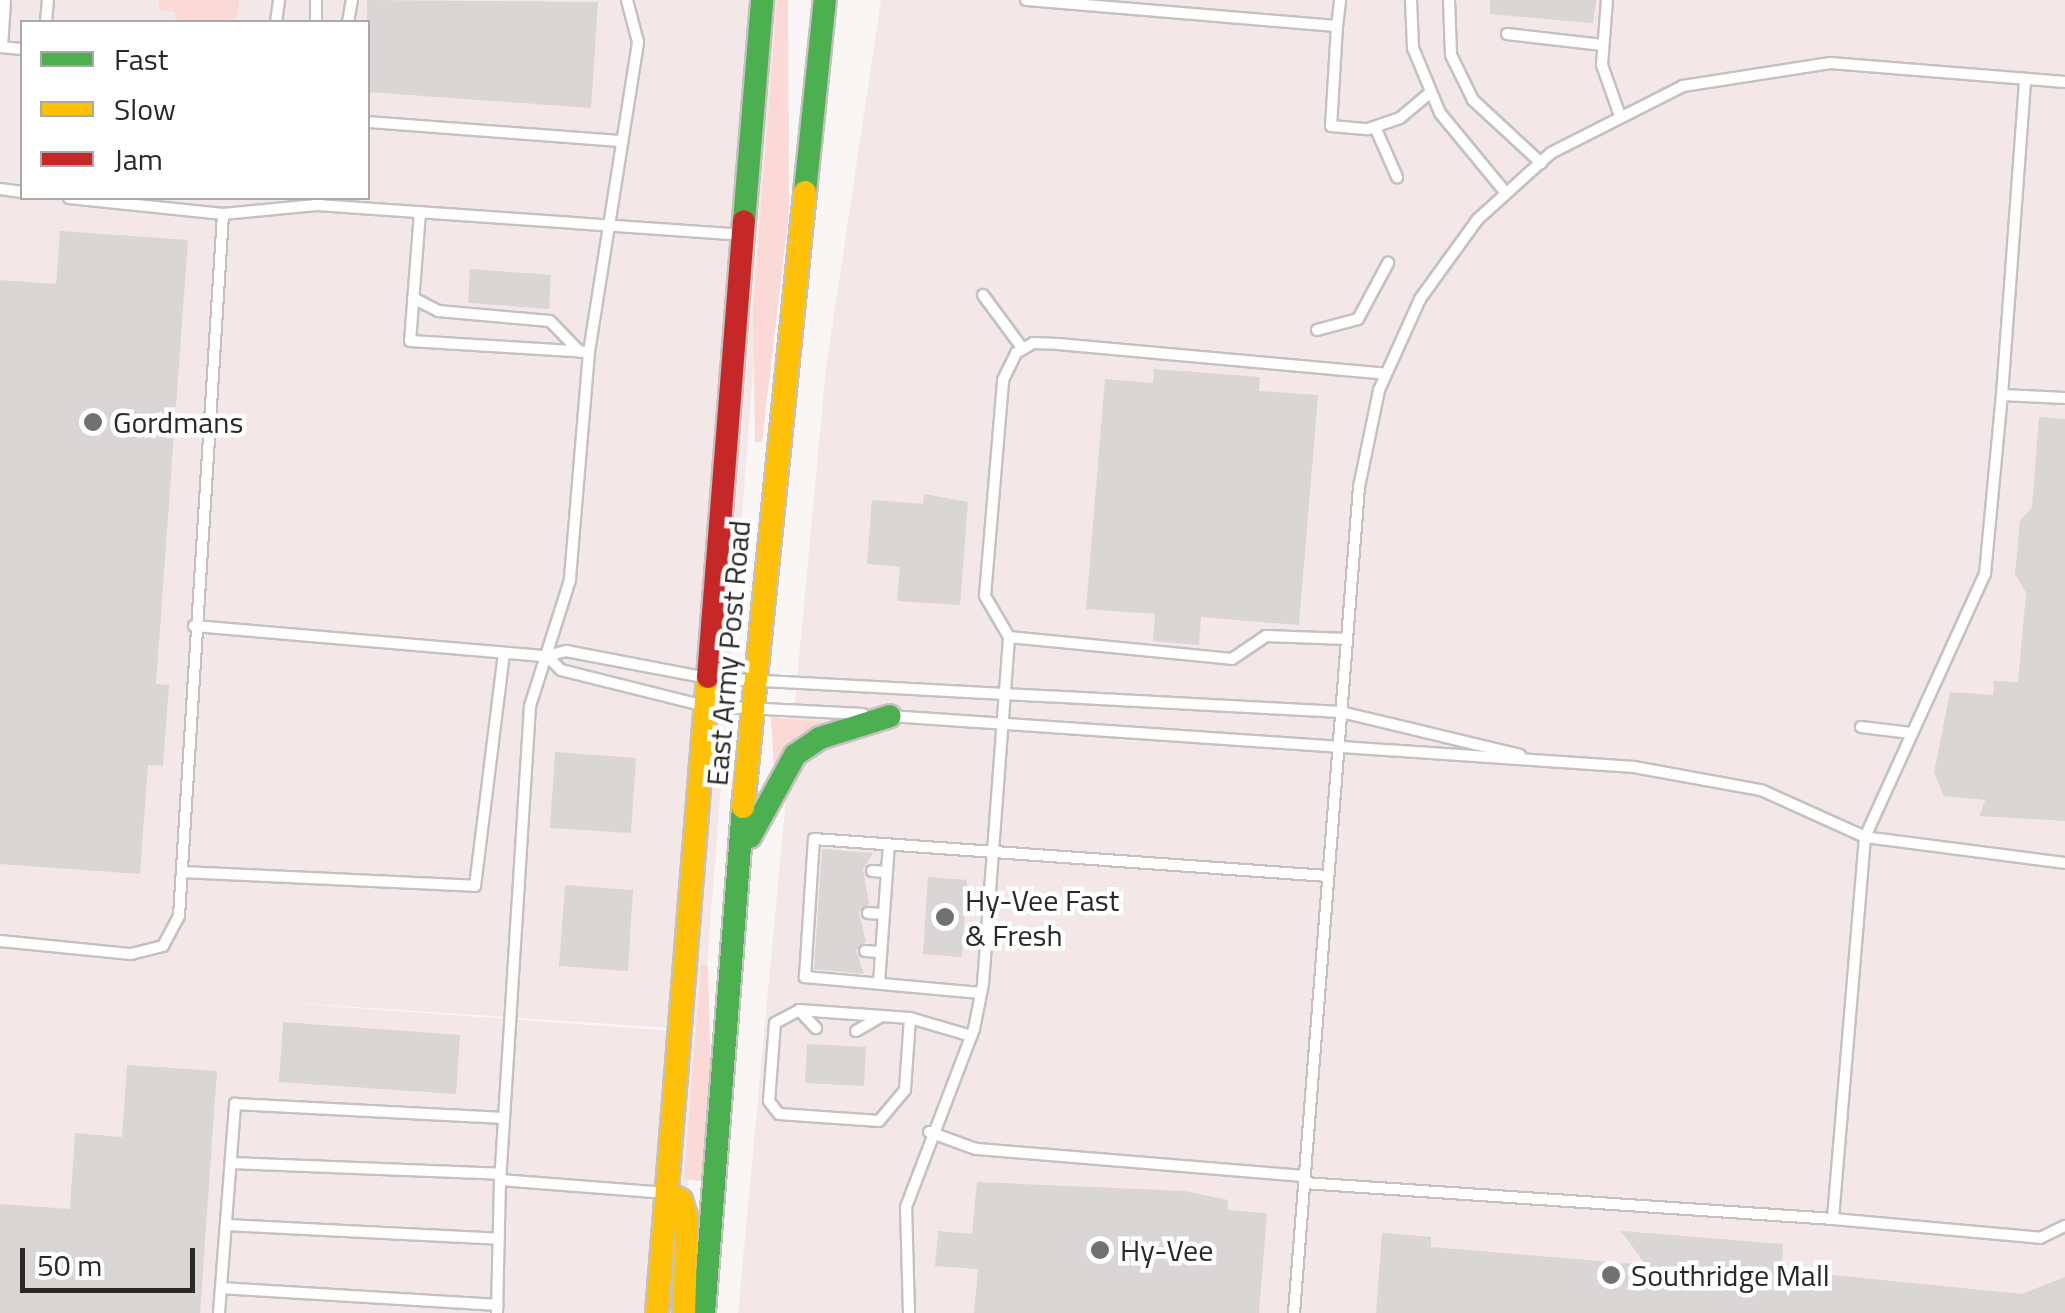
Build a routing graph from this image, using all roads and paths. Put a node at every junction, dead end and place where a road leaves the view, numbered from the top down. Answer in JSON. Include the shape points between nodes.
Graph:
{"nodes":[{"id":1,"x":5,"y":0,"type":"edge"},
{"id":2,"x":627,"y":0,"type":"edge"},
{"id":3,"x":762,"y":0,"type":"edge"},
{"id":4,"x":824,"y":0,"type":"edge"},
{"id":5,"x":1026,"y":0,"type":"edge"},
{"id":6,"x":1340,"y":0,"type":"edge"},
{"id":7,"x":1411,"y":0,"type":"edge"},
{"id":8,"x":1449,"y":0,"type":"edge"},
{"id":9,"x":1607,"y":0,"type":"edge"},
{"id":10,"x":1338,"y":26,"type":"junction"},
{"id":11,"x":1507,"y":34,"type":"dead end"},
{"id":12,"x":1602,"y":45,"type":"junction"},
{"id":13,"x":1,"y":47,"type":"edge"},
{"id":14,"x":2025,"y":79,"type":"junction"},
{"id":15,"x":2065,"y":82,"type":"edge"},
{"id":16,"x":1430,"y":93,"type":"junction"},
{"id":17,"x":1619,"y":113,"type":"junction"},
{"id":18,"x":370,"y":122,"type":"edge"},
{"id":19,"x":1375,"y":127,"type":"junction"},
{"id":20,"x":622,"y":141,"type":"junction"},
{"id":21,"x":1540,"y":162,"type":"junction"},
{"id":22,"x":1396,"y":177,"type":"dead end"},
{"id":23,"x":1506,"y":193,"type":"junction"},
{"id":24,"x":88,"y":200,"type":"edge"},
{"id":25,"x":317,"y":201,"type":"edge"},
{"id":26,"x":420,"y":212,"type":"junction"},
{"id":27,"x":223,"y":214,"type":"junction"},
{"id":28,"x":602,"y":227,"type":"junction"},
{"id":29,"x":742,"y":236,"type":"junction"},
{"id":30,"x":1388,"y":263,"type":"dead end"},
{"id":31,"x":983,"y":294,"type":"dead end"},
{"id":32,"x":412,"y":298,"type":"junction"},
{"id":33,"x":1317,"y":330,"type":"dead end"},
{"id":34,"x":1023,"y":349,"type":"junction"},
{"id":35,"x":584,"y":352,"type":"junction"},
{"id":36,"x":1386,"y":374,"type":"junction"},
{"id":37,"x":2002,"y":394,"type":"junction"},
{"id":38,"x":2065,"y":398,"type":"edge"},
{"id":39,"x":194,"y":626,"type":"junction"},
{"id":40,"x":1009,"y":637,"type":"junction"},
{"id":41,"x":1347,"y":640,"type":"junction"},
{"id":42,"x":504,"y":653,"type":"junction"},
{"id":43,"x":547,"y":656,"type":"junction"},
{"id":44,"x":708,"y":678,"type":"junction"},
{"id":45,"x":754,"y":679,"type":"junction"},
{"id":46,"x":1006,"y":688,"type":"junction"},
{"id":47,"x":706,"y":706,"type":"junction"},
{"id":48,"x":751,"y":709,"type":"junction"},
{"id":49,"x":1341,"y":712,"type":"junction"},
{"id":50,"x":890,"y":716,"type":"junction"},
{"id":51,"x":1004,"y":722,"type":"junction"},
{"id":52,"x":1862,"y":727,"type":"dead end"},
{"id":53,"x":1911,"y":733,"type":"junction"},
{"id":54,"x":1338,"y":749,"type":"junction"},
{"id":55,"x":1520,"y":755,"type":"junction"},
{"id":56,"x":1865,"y":837,"type":"junction"},
{"id":57,"x":889,"y":844,"type":"junction"},
{"id":58,"x":994,"y":850,"type":"junction"},
{"id":59,"x":741,"y":856,"type":"junction"},
{"id":60,"x":2065,"y":864,"type":"edge"},
{"id":61,"x":182,"y":872,"type":"junction"},
{"id":62,"x":872,"y":872,"type":"dead end"},
{"id":63,"x":887,"y":872,"type":"junction"},
{"id":64,"x":1328,"y":876,"type":"junction"},
{"id":65,"x":868,"y":913,"type":"dead end"},
{"id":66,"x":884,"y":914,"type":"junction"},
{"id":67,"x":0,"y":942,"type":"edge"},
{"id":68,"x":865,"y":951,"type":"dead end"},
{"id":69,"x":881,"y":952,"type":"junction"},
{"id":70,"x":879,"y":983,"type":"junction"},
{"id":71,"x":981,"y":993,"type":"junction"},
{"id":72,"x":799,"y":1010,"type":"junction"},
{"id":73,"x":882,"y":1016,"type":"junction"},
{"id":74,"x":910,"y":1018,"type":"junction"},
{"id":75,"x":816,"y":1028,"type":"dead end"},
{"id":76,"x":856,"y":1031,"type":"dead end"},
{"id":77,"x":971,"y":1036,"type":"junction"},
{"id":78,"x":504,"y":1118,"type":"junction"},
{"id":79,"x":929,"y":1132,"type":"junction"},
{"id":80,"x":231,"y":1163,"type":"junction"},
{"id":81,"x":500,"y":1177,"type":"junction"},
{"id":82,"x":1304,"y":1180,"type":"junction"},
{"id":83,"x":667,"y":1193,"type":"junction"},
{"id":84,"x":1833,"y":1219,"type":"junction"},
{"id":85,"x":226,"y":1225,"type":"junction"},
{"id":86,"x":2065,"y":1226,"type":"edge"},
{"id":87,"x":499,"y":1239,"type":"junction"},
{"id":88,"x":222,"y":1288,"type":"junction"},
{"id":89,"x":497,"y":1309,"type":"edge"},
{"id":90,"x":220,"y":1313,"type":"edge"},
{"id":91,"x":657,"y":1313,"type":"edge"},
{"id":92,"x":684,"y":1313,"type":"edge"},
{"id":93,"x":704,"y":1313,"type":"edge"},
{"id":94,"x":909,"y":1313,"type":"edge"},
{"id":95,"x":1294,"y":1313,"type":"edge"}],
"edges":[{"from":1,"to":13,"type":"lane"},
{"from":2,"to":20,"type":"lane","via":[[638,42]]},
{"from":3,"to":29,"type":"main road","name":"East Army Post Road"},
{"from":4,"to":45,"type":"main road","name":"East Army Post Road"},
{"from":5,"to":10,"type":"lane"},
{"from":6,"to":10,"type":"lane"},
{"from":7,"to":16,"type":"lane","via":[[1413,48]]},
{"from":8,"to":21,"type":"lane","via":[[1451,55],[1473,100]]},
{"from":9,"to":12,"type":"lane"},
{"from":10,"to":19,"type":"lane","via":[[1331,126]]},
{"from":11,"to":12,"type":"lane"},
{"from":12,"to":17,"type":"lane"},
{"from":14,"to":15,"type":"lane"},
{"from":14,"to":17,"type":"lane","via":[[1780,66],[1684,86]]},
{"from":14,"to":37,"type":"lane"},
{"from":16,"to":19,"type":"lane"},
{"from":16,"to":23,"type":"lane"},
{"from":17,"to":21,"type":"lane"},
{"from":18,"to":20,"type":"lane"},
{"from":19,"to":22,"type":"lane"},
{"from":20,"to":28,"type":"lane"},
{"from":21,"to":23,"type":"lane"},
{"from":23,"to":36,"type":"lane","via":[[1447,258]]},
{"from":24,"to":27,"type":"lane"},
{"from":25,"to":26,"type":"lane"},
{"from":25,"to":27,"type":"lane"},
{"from":26,"to":28,"type":"lane"},
{"from":26,"to":32,"type":"lane"},
{"from":27,"to":39,"type":"lane"},
{"from":28,"to":29,"type":"lane"},
{"from":28,"to":35,"type":"lane"},
{"from":29,"to":44,"type":"main road","name":"East Army Post Road"},
{"from":30,"to":33,"type":"lane","via":[[1358,319]]},
{"from":31,"to":34,"type":"lane"},
{"from":32,"to":35,"type":"lane","via":[[438,311],[550,321]]},
{"from":32,"to":35,"type":"lane","via":[[410,341]]},
{"from":34,"to":36,"type":"lane","via":[[1117,348]]},
{"from":34,"to":40,"type":"lane","via":[[1003,380],[986,596]]},
{"from":35,"to":43,"type":"lane","via":[[570,580]]},
{"from":36,"to":41,"type":"lane","via":[[1358,486]]},
{"from":37,"to":38,"type":"lane"},
{"from":37,"to":53,"type":"lane","via":[[1985,574]]},
{"from":39,"to":42,"type":"lane"},
{"from":39,"to":61,"type":"lane"},
{"from":40,"to":41,"type":"lane","via":[[1232,659],[1266,636]]},
{"from":40,"to":46,"type":"lane"},
{"from":41,"to":49,"type":"lane"},
{"from":42,"to":43,"type":"lane"},
{"from":42,"to":61,"type":"lane","via":[[476,886]]},
{"from":43,"to":44,"type":"lane","via":[[566,651]]},
{"from":43,"to":47,"type":"lane","via":[[561,670]]},
{"from":43,"to":78,"type":"lane","via":[[530,706]]},
{"from":44,"to":45,"type":"lane"},
{"from":44,"to":47,"type":"main road","name":"East Army Post Road"},
{"from":45,"to":46,"type":"lane"},
{"from":45,"to":48,"type":"main road","name":"East Army Post Road"},
{"from":46,"to":49,"type":"lane"},
{"from":46,"to":51,"type":"lane"},
{"from":47,"to":48,"type":"lane"},
{"from":47,"to":83,"type":"main road","name":"East Army Post Road"},
{"from":48,"to":50,"type":"lane"},
{"from":48,"to":59,"type":"main road","name":"East Army Post Road"},
{"from":49,"to":54,"type":"lane"},
{"from":49,"to":55,"type":"lane"},
{"from":50,"to":51,"type":"lane"},
{"from":50,"to":59,"type":"main road","via":[[820,738],[795,755]]},
{"from":51,"to":54,"type":"lane"},
{"from":51,"to":58,"type":"lane"},
{"from":52,"to":53,"type":"lane"},
{"from":53,"to":56,"type":"lane"},
{"from":54,"to":55,"type":"lane","via":[[1450,760]]},
{"from":54,"to":64,"type":"lane"},
{"from":55,"to":56,"type":"lane","via":[[1761,790]]},
{"from":56,"to":60,"type":"lane"},
{"from":56,"to":84,"type":"lane"},
{"from":57,"to":58,"type":"lane"},
{"from":57,"to":63,"type":"lane"},
{"from":57,"to":70,"type":"lane","via":[[814,839],[805,976]]},
{"from":58,"to":64,"type":"lane"},
{"from":58,"to":71,"type":"lane"},
{"from":59,"to":93,"type":"main road","name":"East Army Post Road"},
{"from":61,"to":67,"type":"lane","via":[[179,916],[163,946],[131,954]]},
{"from":62,"to":63,"type":"lane"},
{"from":63,"to":66,"type":"lane"},
{"from":64,"to":82,"type":"lane"},
{"from":65,"to":66,"type":"lane"},
{"from":66,"to":69,"type":"lane"},
{"from":68,"to":69,"type":"lane"},
{"from":69,"to":70,"type":"lane"},
{"from":70,"to":71,"type":"lane"},
{"from":71,"to":77,"type":"lane"},
{"from":72,"to":73,"type":"lane"},
{"from":72,"to":74,"type":"lane","via":[[775,1023],[769,1101],[780,1114],[879,1120],[904,1090]]},
{"from":72,"to":75,"type":"lane"},
{"from":73,"to":74,"type":"lane"},
{"from":73,"to":76,"type":"lane"},
{"from":74,"to":77,"type":"lane"},
{"from":77,"to":79,"type":"lane"},
{"from":78,"to":80,"type":"lane","via":[[236,1104]]},
{"from":78,"to":81,"type":"lane"},
{"from":79,"to":82,"type":"lane","via":[[976,1149]]},
{"from":79,"to":94,"type":"lane","via":[[906,1207]]},
{"from":80,"to":81,"type":"lane"},
{"from":80,"to":85,"type":"lane"},
{"from":81,"to":83,"type":"lane"},
{"from":81,"to":87,"type":"lane"},
{"from":82,"to":84,"type":"lane"},
{"from":82,"to":95,"type":"lane"},
{"from":83,"to":91,"type":"main road","name":"East Army Post Road"},
{"from":83,"to":92,"type":"main road","via":[[682,1200],[687,1219]]},
{"from":84,"to":86,"type":"lane","via":[[2040,1238]]},
{"from":85,"to":87,"type":"lane"},
{"from":85,"to":88,"type":"lane"},
{"from":87,"to":89,"type":"lane"},
{"from":88,"to":89,"type":"lane"},
{"from":88,"to":90,"type":"lane"}]}
